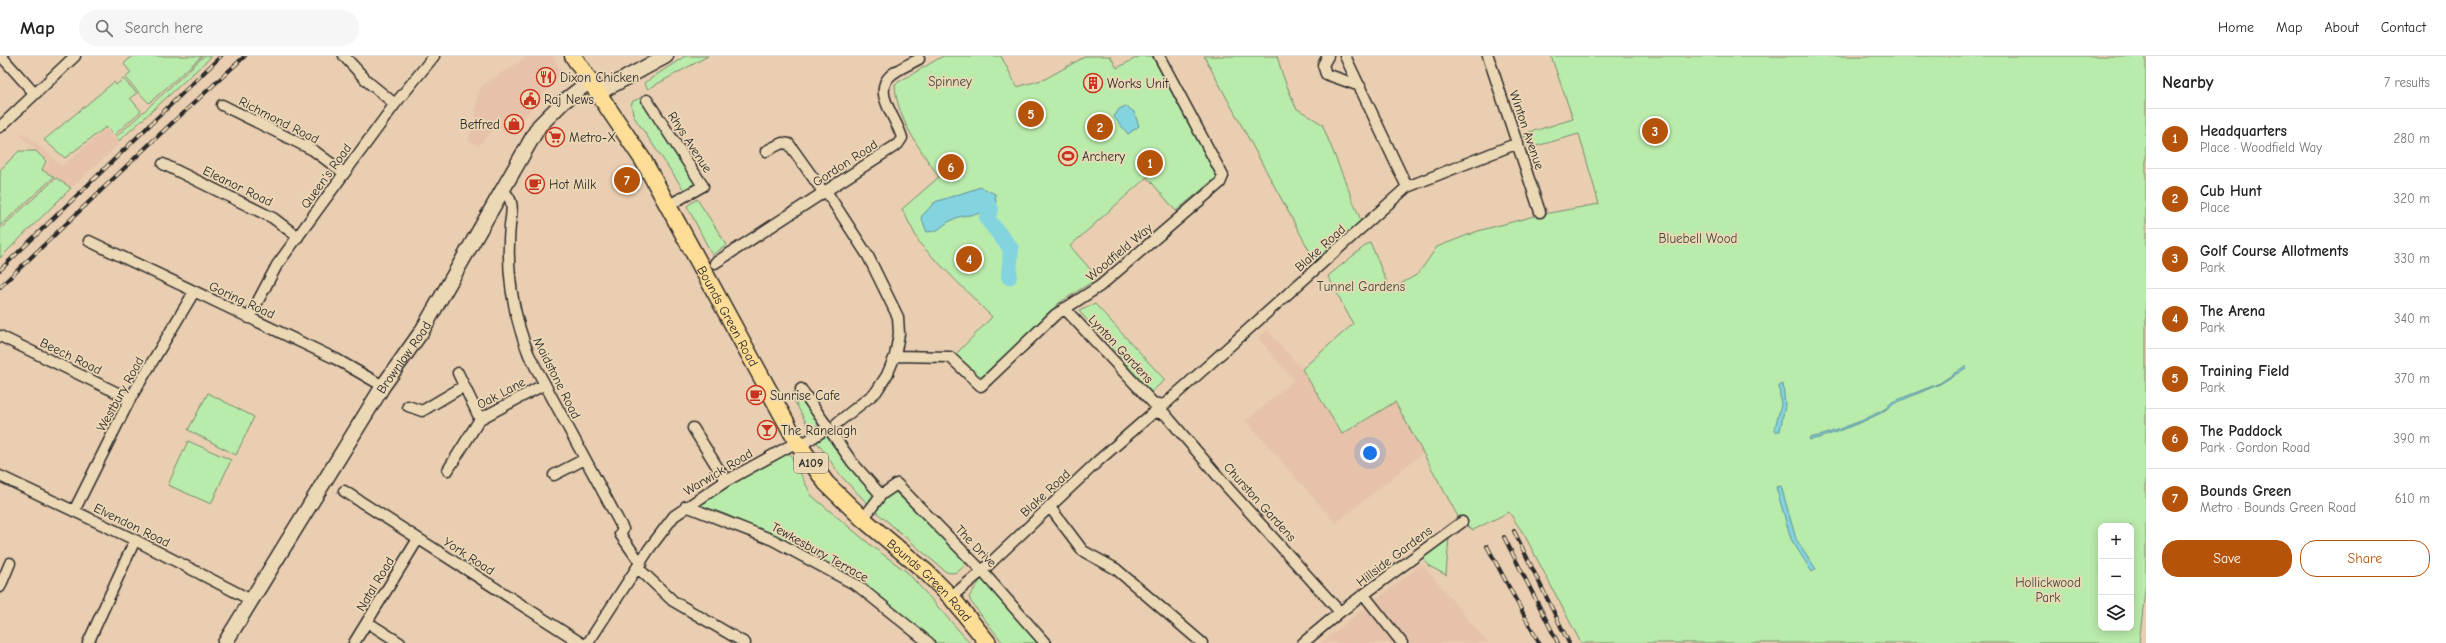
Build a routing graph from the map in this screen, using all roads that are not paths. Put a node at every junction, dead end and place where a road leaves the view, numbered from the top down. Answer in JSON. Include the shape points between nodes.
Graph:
{"nodes":[{"id":1,"x":1,"y":56,"type":"edge"},
{"id":2,"x":75,"y":56,"type":"edge"},
{"id":3,"x":344,"y":56,"type":"edge"},
{"id":4,"x":434,"y":56,"type":"edge"},
{"id":5,"x":573,"y":56,"type":"edge"},
{"id":6,"x":666,"y":56,"type":"edge"},
{"id":7,"x":1160,"y":56,"type":"edge"},
{"id":8,"x":1328,"y":56,"type":"edge"},
{"id":9,"x":1345,"y":56,"type":"edge"},
{"id":10,"x":1488,"y":56,"type":"edge"},
{"id":11,"x":920,"y":57,"type":"edge"},
{"id":12,"x":1360,"y":86,"type":"junction"},
{"id":13,"x":594,"y":87,"type":"junction"},
{"id":14,"x":35,"y":94,"type":"junction"},
{"id":15,"x":647,"y":100,"type":"dead end"},
{"id":16,"x":395,"y":104,"type":"junction"},
{"id":17,"x":222,"y":105,"type":"dead end"},
{"id":18,"x":0,"y":127,"type":"edge"},
{"id":19,"x":1518,"y":143,"type":"junction"},
{"id":20,"x":766,"y":151,"type":"dead end"},
{"id":21,"x":163,"y":164,"type":"dead end"},
{"id":22,"x":344,"y":173,"type":"junction"},
{"id":23,"x":1407,"y":187,"type":"junction"},
{"id":24,"x":502,"y":190,"type":"junction"},
{"id":25,"x":825,"y":192,"type":"junction"},
{"id":26,"x":669,"y":205,"type":"junction"},
{"id":27,"x":1540,"y":212,"type":"dead end"},
{"id":28,"x":298,"y":237,"type":"junction"},
{"id":29,"x":88,"y":241,"type":"dead end"},
{"id":30,"x":715,"y":263,"type":"dead end"},
{"id":31,"x":194,"y":292,"type":"junction"},
{"id":32,"x":1064,"y":308,"type":"junction"},
{"id":33,"x":249,"y":318,"type":"junction"},
{"id":34,"x":0,"y":336,"type":"edge"},
{"id":35,"x":895,"y":356,"type":"junction"},
{"id":36,"x":458,"y":373,"type":"dead end"},
{"id":37,"x":545,"y":384,"type":"junction"},
{"id":38,"x":384,"y":386,"type":"junction"},
{"id":39,"x":464,"y":386,"type":"junction"},
{"id":40,"x":801,"y":389,"type":"dead end"},
{"id":41,"x":130,"y":399,"type":"junction"},
{"id":42,"x":408,"y":406,"type":"dead end"},
{"id":43,"x":1159,"y":409,"type":"junction"},
{"id":44,"x":480,"y":419,"type":"junction"},
{"id":45,"x":837,"y":422,"type":"dead end"},
{"id":46,"x":693,"y":428,"type":"dead end"},
{"id":47,"x":827,"y":428,"type":"junction"},
{"id":48,"x":798,"y":444,"type":"junction"},
{"id":49,"x":585,"y":460,"type":"junction"},
{"id":50,"x":448,"y":470,"type":"dead end"},
{"id":51,"x":554,"y":475,"type":"dead end"},
{"id":52,"x":0,"y":476,"type":"edge"},
{"id":53,"x":726,"y":481,"type":"junction"},
{"id":54,"x":344,"y":491,"type":"dead end"},
{"id":55,"x":881,"y":496,"type":"junction"},
{"id":56,"x":686,"y":506,"type":"junction"},
{"id":57,"x":1049,"y":506,"type":"junction"},
{"id":58,"x":74,"y":511,"type":"junction"},
{"id":59,"x":863,"y":519,"type":"junction"},
{"id":60,"x":1462,"y":522,"type":"dead end"},
{"id":61,"x":418,"y":539,"type":"junction"},
{"id":62,"x":135,"y":540,"type":"junction"},
{"id":63,"x":10,"y":563,"type":"dead end"},
{"id":64,"x":639,"y":566,"type":"junction"},
{"id":65,"x":982,"y":571,"type":"junction"},
{"id":66,"x":0,"y":587,"type":"edge"},
{"id":67,"x":1364,"y":595,"type":"junction"},
{"id":68,"x":951,"y":597,"type":"junction"},
{"id":69,"x":251,"y":600,"type":"junction"},
{"id":70,"x":1340,"y":612,"type":"junction"},
{"id":71,"x":367,"y":622,"type":"junction"},
{"id":72,"x":88,"y":643,"type":"edge"},
{"id":73,"x":225,"y":643,"type":"edge"},
{"id":74,"x":354,"y":643,"type":"edge"},
{"id":75,"x":400,"y":643,"type":"edge"},
{"id":76,"x":581,"y":643,"type":"edge"},
{"id":77,"x":588,"y":643,"type":"edge"},
{"id":78,"x":745,"y":643,"type":"edge"},
{"id":79,"x":929,"y":643,"type":"edge"},
{"id":80,"x":988,"y":643,"type":"edge"},
{"id":81,"x":1045,"y":643,"type":"edge"},
{"id":82,"x":1202,"y":643,"type":"edge"},
{"id":83,"x":1303,"y":643,"type":"edge"},
{"id":84,"x":1402,"y":643,"type":"edge"}],
"edges":[{"from":1,"to":14,"type":"street"},
{"from":2,"to":14,"type":"street"},
{"from":3,"to":16,"type":"street","via":[[368,82]]},
{"from":4,"to":16,"type":"street","name":"Queen's Road"},
{"from":5,"to":13,"type":"main road","name":"Bounds Green Road","number":"A109"},
{"from":6,"to":13,"type":"main road","name":"Brownlow Road"},
{"from":7,"to":32,"type":"street","name":"Woodfield Way","via":[[1223,176],[1220,183],[1100,286]]},
{"from":8,"to":12,"type":"street","via":[[1323,65],[1326,74]]},
{"from":9,"to":12,"type":"street"},
{"from":10,"to":19,"type":"street","name":"Winton Avenue"},
{"from":11,"to":25,"type":"street","name":"Gordon Road","via":[[890,75],[883,89],[883,96],[902,138],[898,144]]},
{"from":12,"to":23,"type":"street"},
{"from":13,"to":24,"type":"main road","name":"Brownlow Road","via":[[541,123]]},
{"from":13,"to":26,"type":"main road","name":"Bounds Green Road","number":"A109","via":[[643,160]]},
{"from":14,"to":18,"type":"street"},
{"from":15,"to":26,"type":"street","name":"Rhys Avenue","via":[[703,186]]},
{"from":16,"to":22,"type":"street","name":"Queen's Road"},
{"from":17,"to":22,"type":"street","name":"Richmond Road","via":[[313,150]]},
{"from":19,"to":23,"type":"street","name":"Blake Road"},
{"from":19,"to":27,"type":"street","name":"Winton Avenue"},
{"from":20,"to":25,"type":"street","via":[[782,143],[789,144]]},
{"from":21,"to":28,"type":"street","name":"Eleanor Road","via":[[273,218]]},
{"from":22,"to":28,"type":"street","name":"Queen's Road"},
{"from":23,"to":43,"type":"street","name":"Blake Road"},
{"from":24,"to":37,"type":"street","name":"Maidstone Road","via":[[509,195],[512,204],[510,272],[517,316],[529,356]]},
{"from":24,"to":38,"type":"main road","name":"Brownlow Road","via":[[422,331]]},
{"from":25,"to":30,"type":"street","name":"Gordon Road"},
{"from":25,"to":35,"type":"street","via":[[868,256],[898,317],[899,334]]},
{"from":26,"to":48,"type":"main road","name":"Bounds Green Road","number":"A109"},
{"from":28,"to":33,"type":"street","name":"Queen's Road","via":[[277,265]]},
{"from":29,"to":31,"type":"street","name":"Goring Road"},
{"from":31,"to":33,"type":"street","name":"Goring Road"},
{"from":31,"to":41,"type":"street","name":"Westbury Road"},
{"from":32,"to":35,"type":"street","name":"Woodfield Way","via":[[981,386],[950,357]]},
{"from":32,"to":43,"type":"street","name":"Lynton Gardens"},
{"from":33,"to":38,"type":"street","name":"Goring Road","via":[[336,359]]},
{"from":34,"to":41,"type":"street","name":"Beech Road"},
{"from":35,"to":45,"type":"street","via":[[876,392]]},
{"from":36,"to":39,"type":"street"},
{"from":37,"to":44,"type":"street","name":"Oak Lane"},
{"from":37,"to":49,"type":"street","name":"Maidstone Road"},
{"from":38,"to":69,"type":"main road","name":"Brownlow Road"},
{"from":39,"to":42,"type":"street","via":[[422,411]]},
{"from":39,"to":44,"type":"street"},
{"from":40,"to":47,"type":"street"},
{"from":41,"to":58,"type":"street","name":"Westbury Road"},
{"from":43,"to":57,"type":"street","name":"Blake Road"},
{"from":43,"to":70,"type":"street","name":"Churston Gardens"},
{"from":44,"to":50,"type":"street","name":"Oak Lane"},
{"from":46,"to":53,"type":"street"},
{"from":47,"to":48,"type":"street","name":"Warwick Road"},
{"from":47,"to":55,"type":"street"},
{"from":48,"to":53,"type":"street","name":"Warwick Road"},
{"from":48,"to":59,"type":"main road","name":"Bounds Green Road","number":"A109","via":[[826,483]]},
{"from":49,"to":51,"type":"street"},
{"from":49,"to":64,"type":"street","name":"Maidstone Road","via":[[623,529],[620,534]]},
{"from":52,"to":58,"type":"street","name":"Elvendon Road"},
{"from":53,"to":56,"type":"street","name":"Warwick Road"},
{"from":54,"to":61,"type":"street","name":"York Road"},
{"from":55,"to":59,"type":"street","name":"The Drive"},
{"from":55,"to":65,"type":"street","name":"The Drive","via":[[897,484]]},
{"from":56,"to":64,"type":"street","name":"Warwick Road","via":[[674,516]]},
{"from":56,"to":79,"type":"street","name":"Tewkesbury Terrace","via":[[762,534],[852,583]]},
{"from":57,"to":65,"type":"street","name":"Blake Road"},
{"from":57,"to":82,"type":"street","via":[[1083,551],[1116,569]]},
{"from":58,"to":62,"type":"street","name":"Elvendon Road"},
{"from":59,"to":68,"type":"main road","name":"Bounds Green Road","number":"A109","via":[[926,572]]},
{"from":60,"to":67,"type":"street","name":"Hillside Gardens"},
{"from":61,"to":71,"type":"street","name":"Natal Road"},
{"from":61,"to":76,"type":"street","name":"York Road"},
{"from":62,"to":69,"type":"street","name":"Elvendon Road"},
{"from":62,"to":72,"type":"street"},
{"from":63,"to":66,"type":"street"},
{"from":64,"to":77,"type":"street"},
{"from":64,"to":78,"type":"street","via":[[673,601]]},
{"from":65,"to":68,"type":"street","name":"Blake Road"},
{"from":65,"to":81,"type":"street","name":"The Drive"},
{"from":67,"to":70,"type":"street","name":"Hillside Gardens"},
{"from":67,"to":84,"type":"street"},
{"from":68,"to":80,"type":"main road","name":"Bounds Green Road","number":"A109"},
{"from":69,"to":73,"type":"main road","name":"Brownlow Road"},
{"from":70,"to":83,"type":"street","name":"Hillside Gardens"},
{"from":71,"to":74,"type":"street","name":"Natal Road"},
{"from":71,"to":75,"type":"street"}]}
